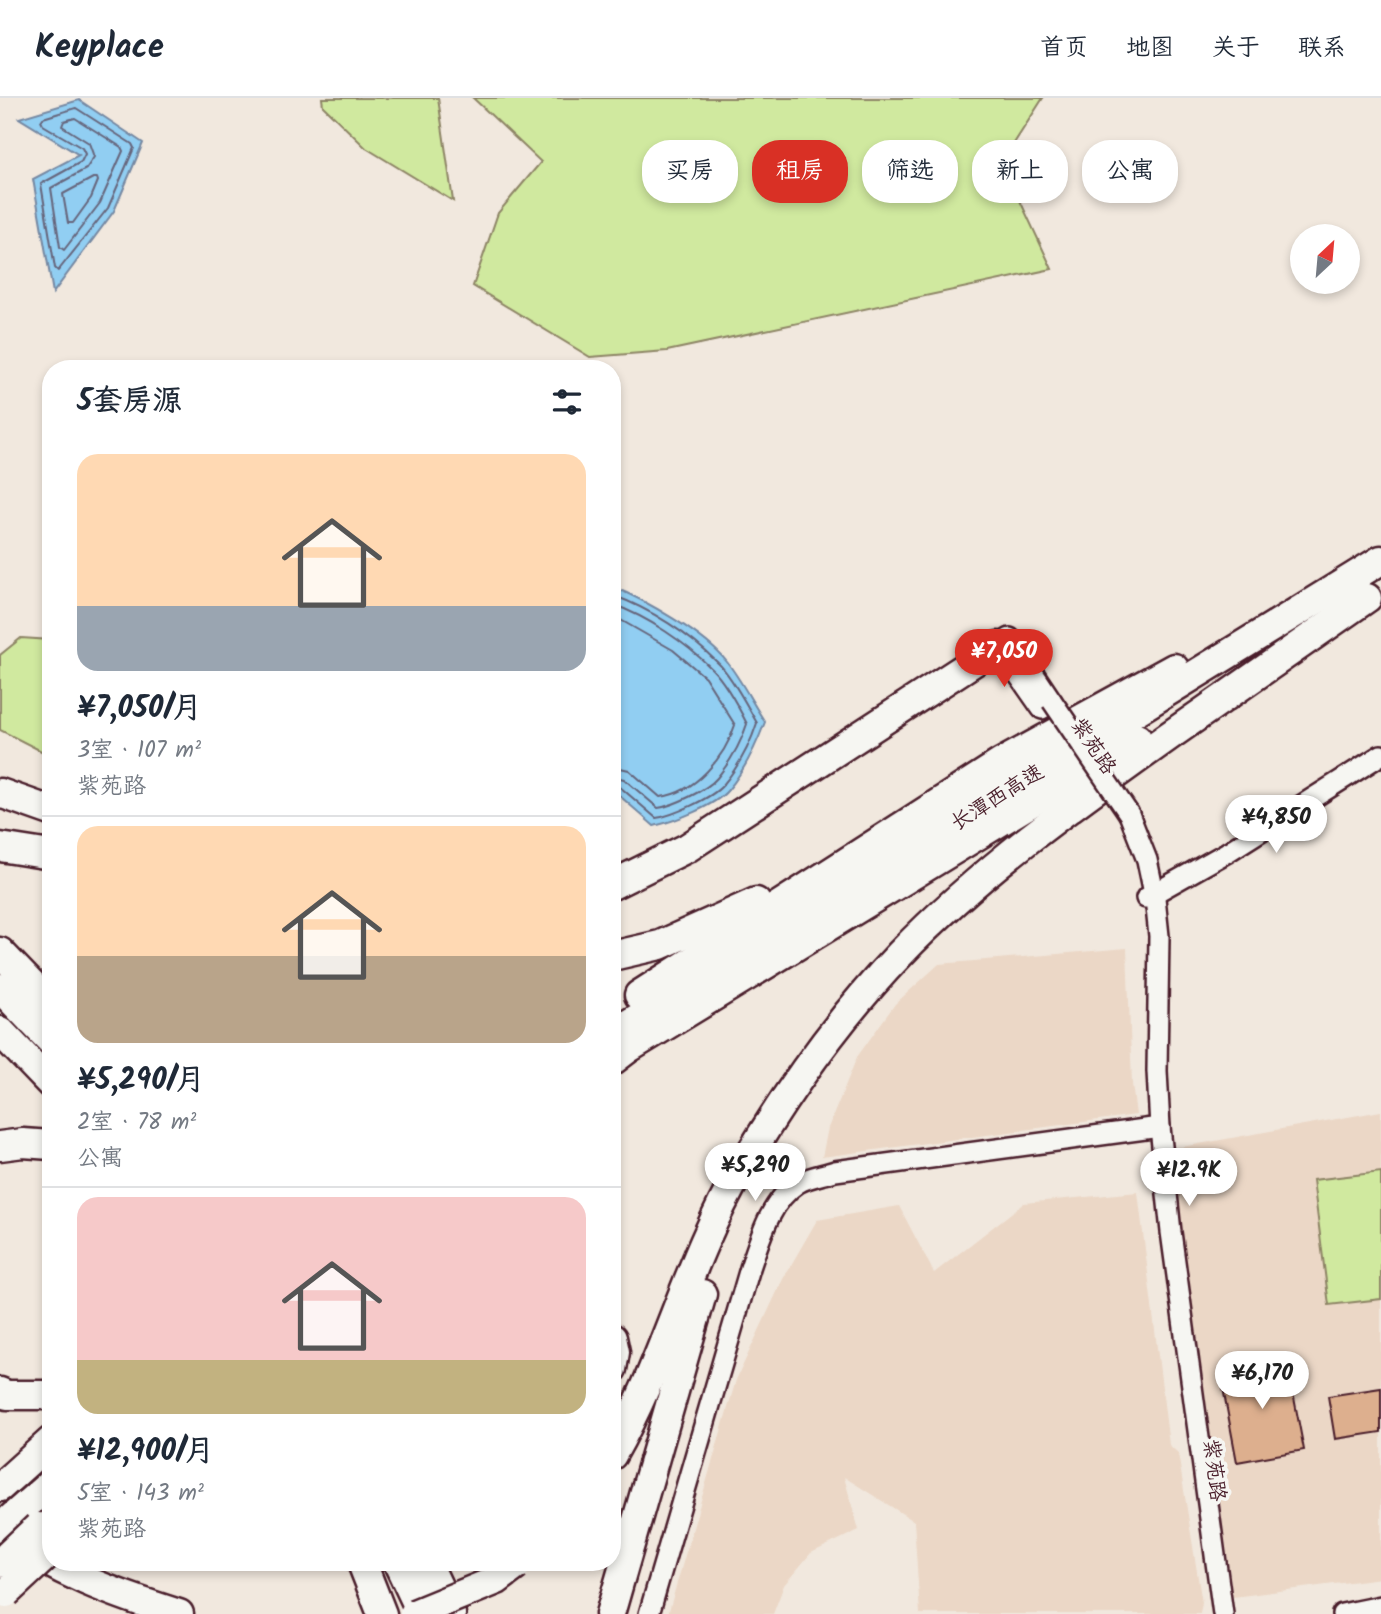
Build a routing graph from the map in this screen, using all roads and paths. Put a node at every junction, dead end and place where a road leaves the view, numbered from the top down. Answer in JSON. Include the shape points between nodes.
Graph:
{"nodes":[{"id":1,"x":1381,"y":560,"type":"edge"},
{"id":2,"x":1374,"y":593,"type":"edge"},
{"id":3,"x":998,"y":646,"type":"joint"},
{"id":4,"x":1381,"y":755,"type":"edge"},
{"id":5,"x":1381,"y":764,"type":"edge"},
{"id":6,"x":0,"y":793,"type":"edge"},
{"id":7,"x":42,"y":808,"type":"edge"},
{"id":8,"x":923,"y":814,"type":"junction"},
{"id":9,"x":0,"y":847,"type":"edge"},
{"id":10,"x":42,"y":854,"type":"edge"},
{"id":11,"x":621,"y":881,"type":"edge"},
{"id":12,"x":1150,"y":900,"type":"junction"},
{"id":13,"x":0,"y":952,"type":"edge"},
{"id":14,"x":621,"y":954,"type":"edge"},
{"id":15,"x":0,"y":988,"type":"edge"},
{"id":16,"x":42,"y":996,"type":"edge"},
{"id":17,"x":621,"y":1006,"type":"edge"},
{"id":18,"x":621,"y":1028,"type":"edge"},
{"id":19,"x":0,"y":1031,"type":"edge"},
{"id":20,"x":42,"y":1032,"type":"edge"},
{"id":21,"x":621,"y":1054,"type":"edge"},
{"id":22,"x":42,"y":1075,"type":"edge"},
{"id":23,"x":776,"y":1111,"type":"junction"},
{"id":24,"x":1157,"y":1132,"type":"junction"},
{"id":25,"x":42,"y":1144,"type":"edge"},
{"id":26,"x":0,"y":1146,"type":"edge"},
{"id":27,"x":0,"y":1392,"type":"edge"},
{"id":28,"x":42,"y":1395,"type":"edge"},
{"id":29,"x":621,"y":1437,"type":"edge"},
{"id":30,"x":42,"y":1449,"type":"edge"},
{"id":31,"x":0,"y":1487,"type":"edge"},
{"id":32,"x":42,"y":1499,"type":"edge"},
{"id":33,"x":26,"y":1527,"type":"edge"},
{"id":34,"x":42,"y":1559,"type":"edge"},
{"id":35,"x":0,"y":1563,"type":"edge"},
{"id":36,"x":65,"y":1571,"type":"edge"},
{"id":37,"x":365,"y":1571,"type":"edge"},
{"id":38,"x":402,"y":1571,"type":"edge"},
{"id":39,"x":431,"y":1571,"type":"edge"},
{"id":40,"x":509,"y":1571,"type":"edge"},
{"id":41,"x":3,"y":1596,"type":"edge"},
{"id":42,"x":1381,"y":1606,"type":"edge"},
{"id":43,"x":179,"y":1614,"type":"edge"},
{"id":44,"x":382,"y":1614,"type":"edge"},
{"id":45,"x":414,"y":1614,"type":"edge"},
{"id":46,"x":422,"y":1614,"type":"edge"},
{"id":47,"x":451,"y":1614,"type":"edge"},
{"id":48,"x":610,"y":1614,"type":"edge"},
{"id":49,"x":649,"y":1614,"type":"edge"},
{"id":50,"x":660,"y":1614,"type":"edge"},
{"id":51,"x":1212,"y":1614,"type":"edge"},
{"id":52,"x":1223,"y":1614,"type":"edge"},
{"id":53,"x":1342,"y":1614,"type":"edge"}],
"edges":[{"from":1,"to":8,"type":"highway","via":[[1143,684]]},
{"from":1,"to":18,"type":"highway","name":"长潭西高速"},
{"from":2,"to":21,"type":"highway","name":"长潭西高速"},
{"from":2,"to":23,"type":"highway","via":[[1065,809],[971,886],[900,954],[845,1017]]},
{"from":3,"to":11,"type":"highway","via":[[687,848]]},
{"from":3,"to":12,"type":"street","name":"紫苑路","bridge":true,"via":[[1010,638],[1047,705],[1123,818],[1147,860]]},
{"from":4,"to":12,"type":"street"},
{"from":5,"to":12,"type":"street","via":[[1230,860]]},
{"from":6,"to":7,"type":"highway"},
{"from":8,"to":14,"type":"highway","via":[[748,906],[660,945]]},
{"from":8,"to":17,"type":"highway"},
{"from":9,"to":10,"type":"highway"},
{"from":12,"to":24,"type":"street","name":"紫苑路","via":[[1159,936]]},
{"from":13,"to":16,"type":"highway"},
{"from":15,"to":20,"type":"highway"},
{"from":19,"to":22,"type":"highway"},
{"from":23,"to":29,"type":"highway","via":[[696,1256],[656,1366]]},
{"from":23,"to":48,"type":"highway","via":[[710,1270]]},
{"from":24,"to":49,"type":"street","via":[[835,1171],[799,1183],[778,1202],[750,1268]]},
{"from":24,"to":50,"type":"street","via":[[840,1181],[810,1190],[790,1206],[772,1233],[758,1274]]},
{"from":24,"to":51,"type":"street","name":"紫苑路","via":[[1166,1261]]},
{"from":24,"to":52,"type":"street","name":"紫苑路"},
{"from":25,"to":26,"type":"highway"},
{"from":27,"to":28,"type":"highway"},
{"from":30,"to":31,"type":"highway"},
{"from":32,"to":33,"type":"highway"},
{"from":33,"to":34,"type":"highway","via":[[26,1550]]},
{"from":33,"to":35,"type":"highway","bridge":true},
{"from":33,"to":41,"type":"highway","bridge":true},
{"from":36,"to":43,"type":"highway"},
{"from":37,"to":44,"type":"highway"},
{"from":38,"to":46,"type":"highway"},
{"from":39,"to":47,"type":"highway"},
{"from":40,"to":45,"type":"highway","bridge":true},
{"from":42,"to":53,"type":"street"}]}
